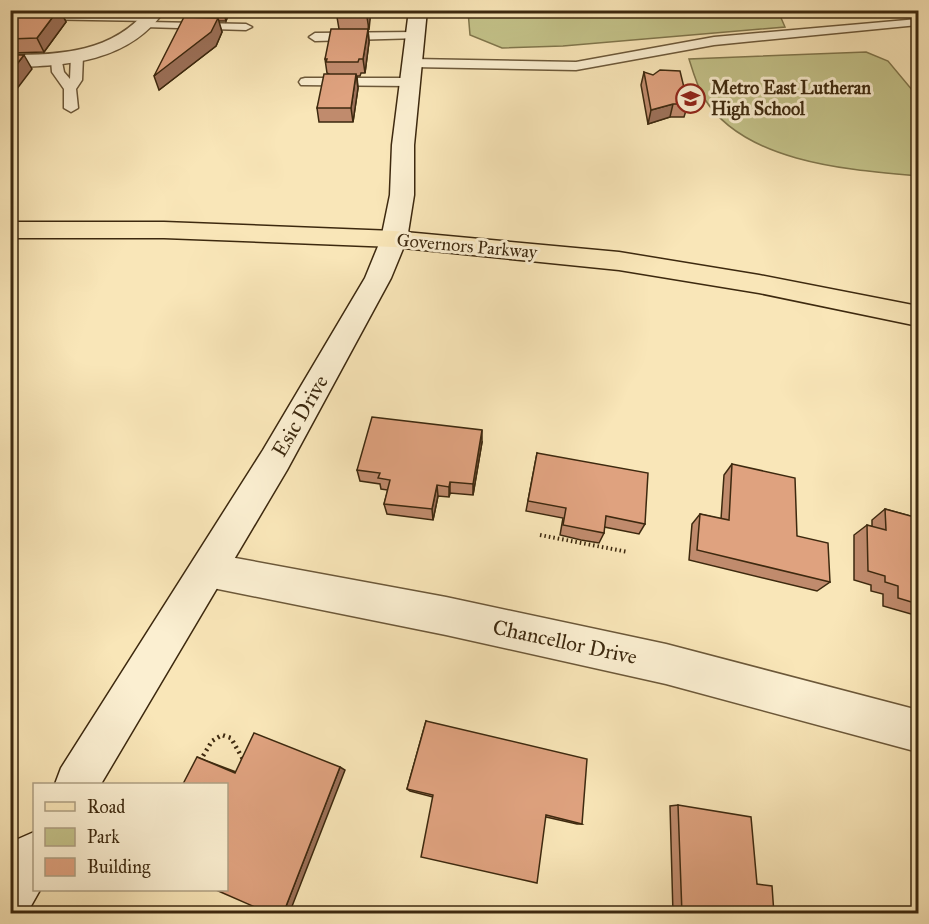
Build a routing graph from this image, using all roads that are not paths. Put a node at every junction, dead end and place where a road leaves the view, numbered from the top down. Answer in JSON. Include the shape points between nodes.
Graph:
{"nodes":[{"id":1,"x":21,"y":17,"type":"edge"},
{"id":2,"x":152,"y":18,"type":"edge"},
{"id":3,"x":918,"y":22,"type":"edge"},
{"id":4,"x":418,"y":23,"type":"edge"},
{"id":5,"x":246,"y":27,"type":"dead end"},
{"id":6,"x":315,"y":38,"type":"dead end"},
{"id":7,"x":77,"y":56,"type":"junction"},
{"id":8,"x":57,"y":60,"type":"junction"},
{"id":9,"x":10,"y":61,"type":"edge"},
{"id":10,"x":411,"y":73,"type":"junction"},
{"id":11,"x":304,"y":82,"type":"dead end"},
{"id":12,"x":70,"y":89,"type":"junction"},
{"id":13,"x":71,"y":108,"type":"dead end"},
{"id":14,"x":10,"y":230,"type":"edge"},
{"id":15,"x":394,"y":238,"type":"junction"},
{"id":16,"x":918,"y":316,"type":"edge"},
{"id":17,"x":208,"y":570,"type":"junction"},
{"id":18,"x":918,"y":739,"type":"edge"},
{"id":19,"x":78,"y":783,"type":"edge"},
{"id":20,"x":33,"y":857,"type":"edge"},
{"id":21,"x":10,"y":896,"type":"edge"}],
"edges":[{"from":1,"to":2,"type":"lane"},
{"from":2,"to":5,"type":"lane"},
{"from":2,"to":7,"type":"street","via":[[121,43]]},
{"from":3,"to":10,"type":"lane","via":[[714,41],[640,60]]},
{"from":4,"to":6,"type":"lane"},
{"from":4,"to":10,"type":"street","name":"Esic Drive"},
{"from":7,"to":8,"type":"street"},
{"from":7,"to":12,"type":"lane","via":[[76,80]]},
{"from":8,"to":9,"type":"street"},
{"from":8,"to":12,"type":"lane","via":[[58,72]]},
{"from":10,"to":11,"type":"lane"},
{"from":10,"to":15,"type":"street","name":"Esic Drive","via":[[402,195]]},
{"from":12,"to":13,"type":"lane"},
{"from":14,"to":15,"type":"main road","name":"Governors Parkway","via":[[164,230]]},
{"from":15,"to":16,"type":"main road","name":"Governors Parkway","via":[[619,261]]},
{"from":15,"to":17,"type":"street","name":"Esic Drive","via":[[378,278],[348,333]]},
{"from":17,"to":18,"type":"street","name":"Chancellor Drive","via":[[666,664]]},
{"from":17,"to":19,"type":"street","name":"Esic Drive"},
{"from":20,"to":21,"type":"street"}]}
